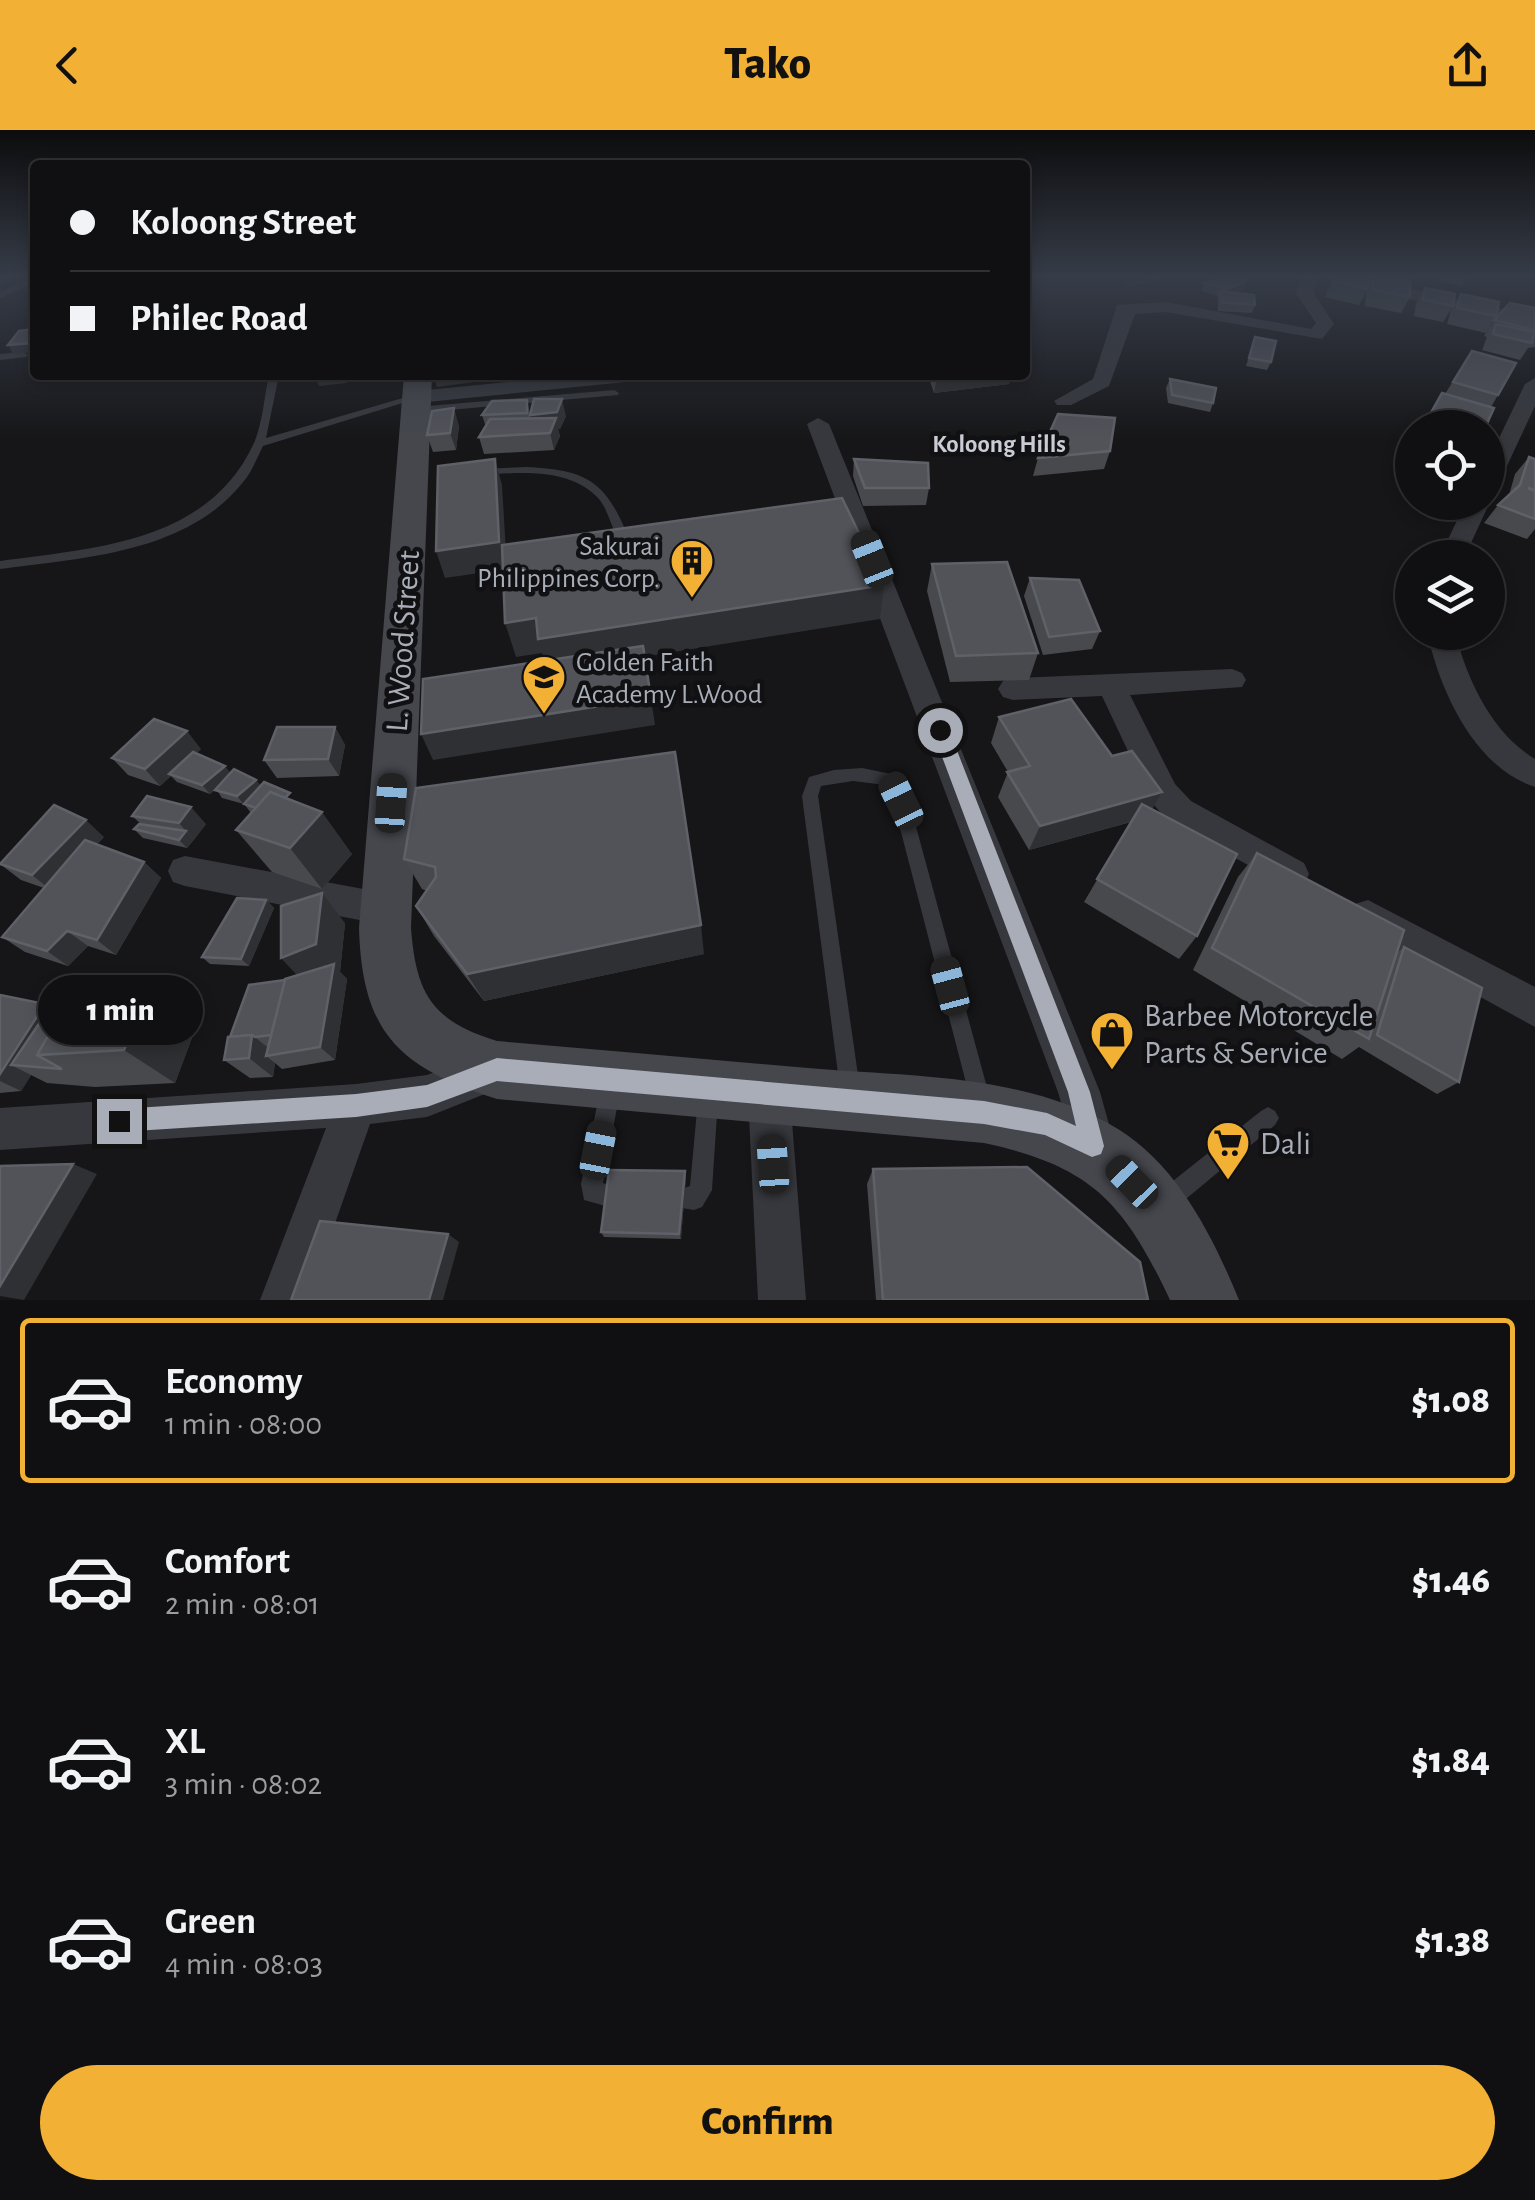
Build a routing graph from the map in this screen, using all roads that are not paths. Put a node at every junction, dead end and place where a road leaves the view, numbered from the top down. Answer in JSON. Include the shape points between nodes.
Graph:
{"nodes":[{"id":1,"x":1118,"y":332,"type":"edge"},
{"id":2,"x":23,"y":355,"type":"edge"},
{"id":3,"x":0,"y":358,"type":"edge"},
{"id":4,"x":273,"y":380,"type":"edge"},
{"id":5,"x":578,"y":380,"type":"edge"},
{"id":6,"x":1535,"y":384,"type":"edge"},
{"id":7,"x":614,"y":393,"type":"dead end"},
{"id":8,"x":417,"y":394,"type":"edge"},
{"id":9,"x":1064,"y":401,"type":"dead end"},
{"id":10,"x":818,"y":424,"type":"dead end"},
{"id":11,"x":259,"y":444,"type":"junction"},
{"id":12,"x":1505,"y":447,"type":"edge"},
{"id":13,"x":465,"y":472,"type":"edge"},
{"id":14,"x":619,"y":529,"type":"edge"},
{"id":15,"x":0,"y":564,"type":"edge"},
{"id":16,"x":1443,"y":650,"type":"edge"},
{"id":17,"x":1232,"y":680,"type":"dead end"},
{"id":18,"x":1112,"y":687,"type":"junction"},
{"id":19,"x":1013,"y":689,"type":"dead end"},
{"id":20,"x":1535,"y":774,"type":"edge"},
{"id":21,"x":185,"y":871,"type":"dead end"},
{"id":22,"x":385,"y":908,"type":"junction"},
{"id":23,"x":1535,"y":1008,"type":"edge"},
{"id":24,"x":497,"y":1070,"type":"junction"},
{"id":25,"x":612,"y":1080,"type":"junction"},
{"id":26,"x":708,"y":1090,"type":"junction"},
{"id":27,"x":769,"y":1096,"type":"junction"},
{"id":28,"x":852,"y":1102,"type":"junction"},
{"id":29,"x":356,"y":1105,"type":"junction"},
{"id":30,"x":984,"y":1113,"type":"junction"},
{"id":31,"x":1268,"y":1118,"type":"dead end"},
{"id":32,"x":0,"y":1128,"type":"edge"},
{"id":33,"x":1092,"y":1146,"type":"junction"},
{"id":34,"x":609,"y":1196,"type":"edge"},
{"id":35,"x":684,"y":1199,"type":"edge"},
{"id":36,"x":1156,"y":1208,"type":"junction"},
{"id":37,"x":284,"y":1300,"type":"edge"},
{"id":38,"x":782,"y":1300,"type":"edge"},
{"id":39,"x":1205,"y":1300,"type":"edge"}],
"edges":[{"from":1,"to":9,"type":"street","via":[[1102,382]]},
{"from":2,"to":3,"type":"lane"},
{"from":4,"to":11,"type":"lane"},
{"from":5,"to":8,"type":"street"},
{"from":6,"to":12,"type":"street"},
{"from":7,"to":8,"type":"lane"},
{"from":8,"to":11,"type":"lane"},
{"from":8,"to":22,"type":"main road","name":"L. Wood Street","via":[[422,474]]},
{"from":10,"to":33,"type":"street","via":[[1079,1092]]},
{"from":11,"to":15,"type":"lane","via":[[225,500],[166,534]]},
{"from":13,"to":14,"type":"lane","via":[[572,476],[602,495]]},
{"from":16,"to":20,"type":"street","via":[[1497,751]]},
{"from":17,"to":18,"type":"street"},
{"from":18,"to":19,"type":"street"},
{"from":18,"to":23,"type":"street","via":[[1178,812]]},
{"from":21,"to":22,"type":"street"},
{"from":22,"to":24,"type":"main road","name":"L. Wood Street","via":[[384,952],[405,1017],[441,1049]]},
{"from":24,"to":25,"type":"main road","name":"L. Wood Street"},
{"from":24,"to":29,"type":"street","via":[[427,1096]]},
{"from":25,"to":26,"type":"main road","name":"L. Wood Street"},
{"from":25,"to":34,"type":"lane","via":[[592,1184],[592,1192]]},
{"from":26,"to":27,"type":"main road","name":"L. Wood Street"},
{"from":26,"to":35,"type":"lane","via":[[701,1190]]},
{"from":27,"to":28,"type":"main road","name":"L. Wood Street"},
{"from":27,"to":38,"type":"street"},
{"from":28,"to":30,"type":"main road","name":"L. Wood Street"},
{"from":28,"to":30,"type":"lane","via":[[810,796],[815,782],[870,774],[890,780],[901,801]]},
{"from":29,"to":32,"type":"street"},
{"from":29,"to":37,"type":"street"},
{"from":30,"to":33,"type":"main road","name":"L. Wood Street","via":[[1047,1124]]},
{"from":31,"to":36,"type":"lane"},
{"from":33,"to":36,"type":"main road","name":"L. Wood Street"},
{"from":36,"to":39,"type":"main road","name":"L. Wood Street"}]}
